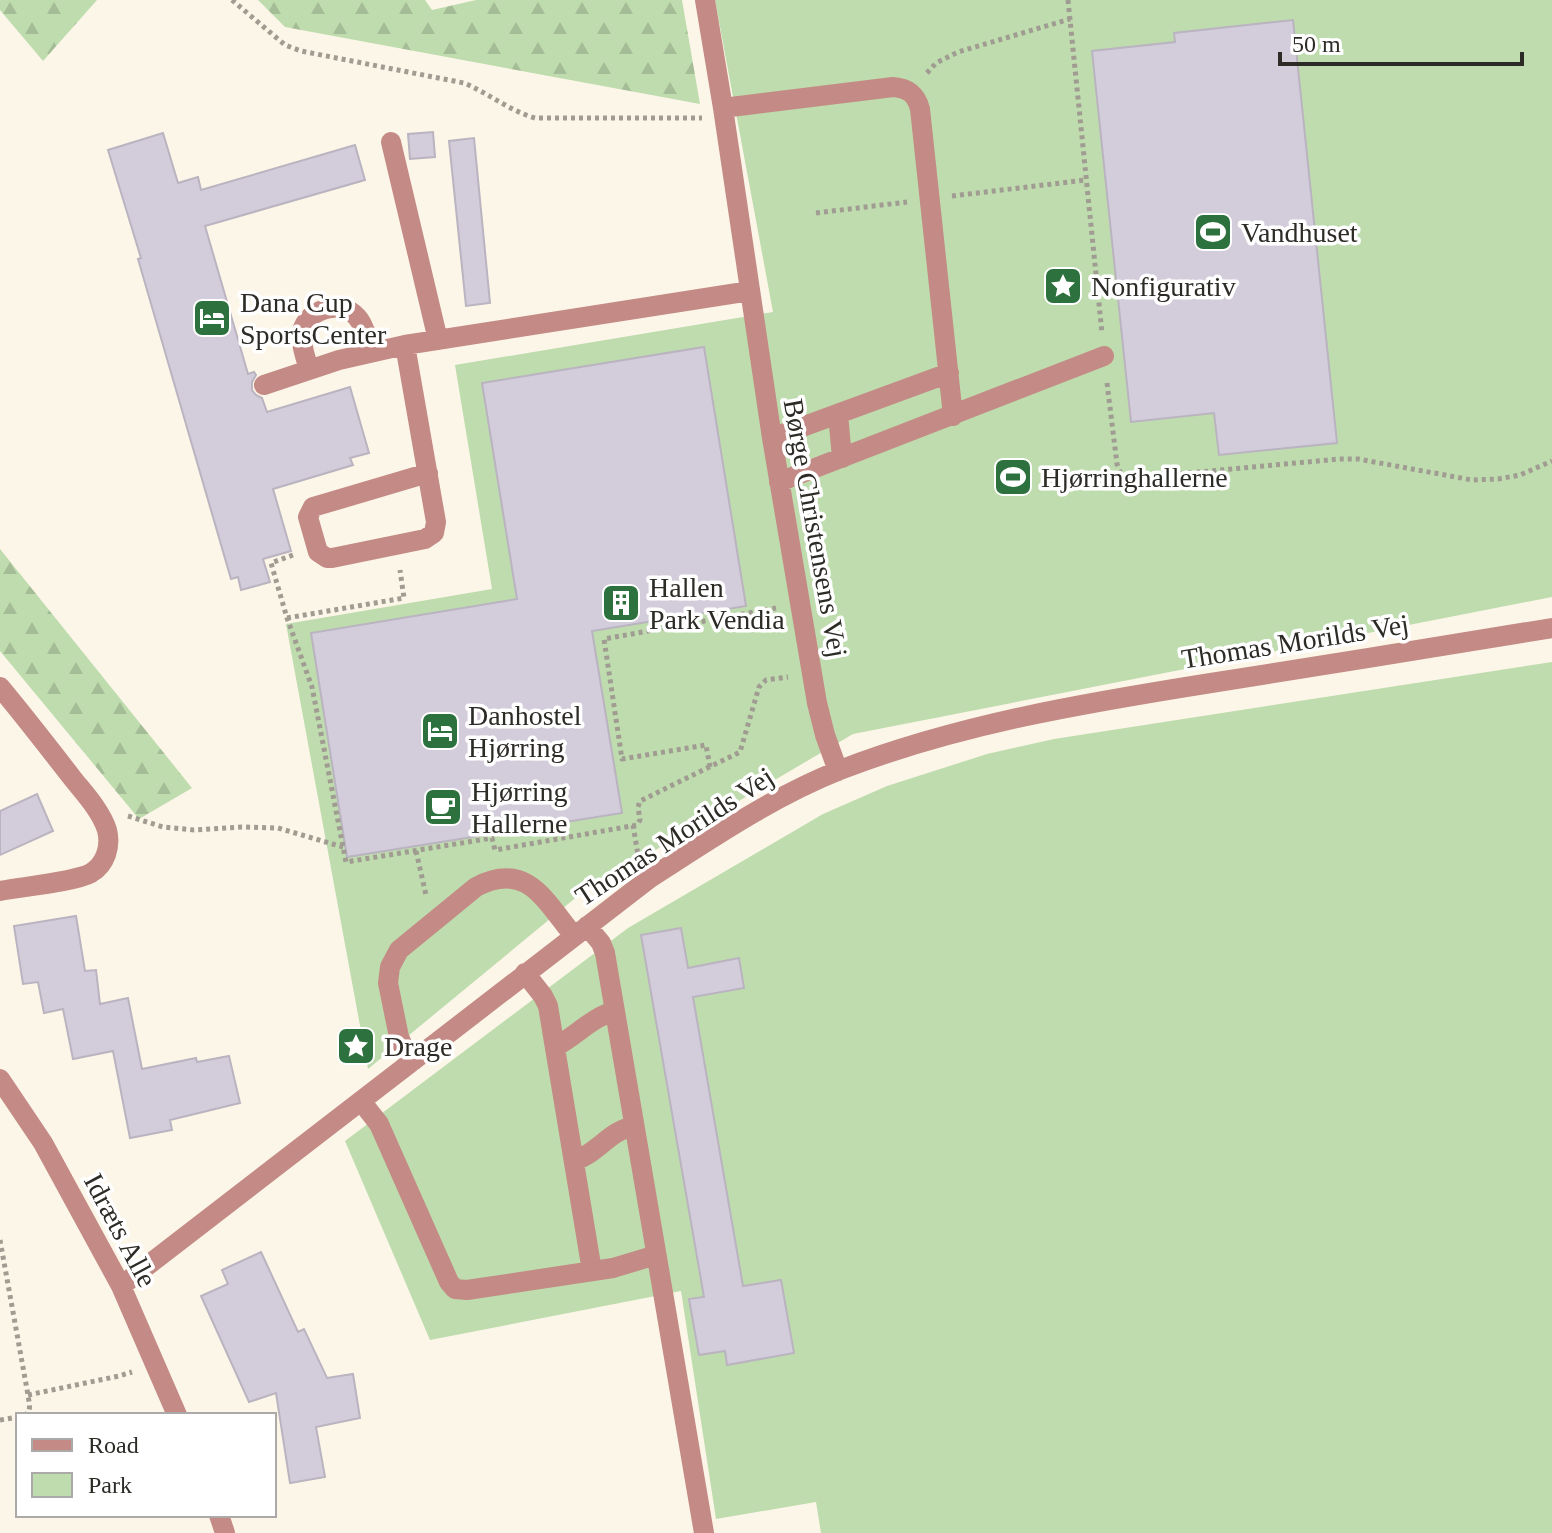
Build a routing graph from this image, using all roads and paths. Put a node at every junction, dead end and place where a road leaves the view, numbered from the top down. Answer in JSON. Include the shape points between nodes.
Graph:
{"nodes":[{"id":1,"x":232,"y":0,"type":"edge"},
{"id":2,"x":705,"y":0,"type":"edge"},
{"id":3,"x":1068,"y":0,"type":"edge"},
{"id":4,"x":1070,"y":19,"type":"junction"},
{"id":5,"x":911,"y":93,"type":"junction"},
{"id":6,"x":724,"y":113,"type":"junction"},
{"id":7,"x":391,"y":142,"type":"dead end"},
{"id":8,"x":750,"y":291,"type":"junction"},
{"id":9,"x":438,"y":340,"type":"junction"},
{"id":10,"x":405,"y":345,"type":"junction"},
{"id":11,"x":371,"y":352,"type":"junction"},
{"id":12,"x":1104,"y":356,"type":"junction"},
{"id":13,"x":309,"y":370,"type":"junction"},
{"id":14,"x":949,"y":373,"type":"junction"},
{"id":15,"x":264,"y":385,"type":"dead end"},
{"id":16,"x":838,"y":414,"type":"junction"},
{"id":17,"x":953,"y":416,"type":"junction"},
{"id":18,"x":772,"y":438,"type":"junction"},
{"id":19,"x":842,"y":458,"type":"junction"},
{"id":20,"x":1552,"y":461,"type":"edge"},
{"id":21,"x":428,"y":473,"type":"junction"},
{"id":22,"x":779,"y":482,"type":"junction"},
{"id":23,"x":316,"y":548,"type":"junction"},
{"id":24,"x":402,"y":580,"type":"dead end"},
{"id":25,"x":801,"y":604,"type":"junction"},
{"id":26,"x":287,"y":618,"type":"junction"},
{"id":27,"x":1552,"y":628,"type":"edge"},
{"id":28,"x":812,"y":672,"type":"junction"},
{"id":29,"x":0,"y":687,"type":"edge"},
{"id":30,"x":710,"y":767,"type":"junction"},
{"id":31,"x":838,"y":771,"type":"junction"},
{"id":32,"x":100,"y":817,"type":"junction"},
{"id":33,"x":343,"y":847,"type":"junction"},
{"id":34,"x":416,"y":851,"type":"junction"},
{"id":35,"x":0,"y":891,"type":"edge"},
{"id":36,"x":441,"y":915,"type":"junction"},
{"id":37,"x":580,"y":931,"type":"junction"},
{"id":38,"x":525,"y":973,"type":"junction"},
{"id":39,"x":615,"y":1011,"type":"junction"},
{"id":40,"x":555,"y":1047,"type":"junction"},
{"id":41,"x":413,"y":1061,"type":"junction"},
{"id":42,"x":0,"y":1079,"type":"edge"},
{"id":43,"x":361,"y":1101,"type":"junction"},
{"id":44,"x":634,"y":1126,"type":"junction"},
{"id":45,"x":574,"y":1161,"type":"junction"},
{"id":46,"x":0,"y":1240,"type":"edge"},
{"id":47,"x":656,"y":1255,"type":"junction"},
{"id":48,"x":592,"y":1271,"type":"junction"},
{"id":49,"x":121,"y":1286,"type":"junction"},
{"id":50,"x":155,"y":1364,"type":"junction"},
{"id":51,"x":28,"y":1395,"type":"junction"},
{"id":52,"x":28,"y":1413,"type":"edge"},
{"id":53,"x":176,"y":1413,"type":"edge"},
{"id":54,"x":704,"y":1533,"type":"edge"}],
"edges":[{"from":1,"to":6,"type":"path","via":[[285,45],[464,83],[535,118]]},
{"from":2,"to":6,"type":"street","name":"Børge Christensens Vej"},
{"from":3,"to":4,"type":"path"},
{"from":4,"to":5,"type":"path","via":[[958,52],[936,63]]},
{"from":4,"to":12,"type":"path"},
{"from":5,"to":6,"type":"street","via":[[893,87]]},
{"from":5,"to":14,"type":"street","via":[[920,109]]},
{"from":6,"to":8,"type":"street","name":"Børge Christensens Vej"},
{"from":7,"to":9,"type":"street"},
{"from":8,"to":9,"type":"street"},
{"from":8,"to":18,"type":"street","name":"Børge Christensens Vej"},
{"from":9,"to":10,"type":"street"},
{"from":10,"to":11,"type":"street"},
{"from":10,"to":21,"type":"street"},
{"from":11,"to":13,"type":"street"},
{"from":11,"to":13,"type":"street","via":[[358,317],[337,307],[325,309],[302,331]]},
{"from":12,"to":17,"type":"street"},
{"from":12,"to":20,"type":"path","via":[[1115,456],[1120,472],[1134,478],[1358,459],[1472,480],[1498,479]]},
{"from":13,"to":15,"type":"street"},
{"from":14,"to":16,"type":"street"},
{"from":14,"to":17,"type":"street"},
{"from":16,"to":18,"type":"street"},
{"from":16,"to":19,"type":"street"},
{"from":17,"to":19,"type":"street"},
{"from":18,"to":22,"type":"street","name":"Børge Christensens Vej"},
{"from":19,"to":22,"type":"street"},
{"from":21,"to":23,"type":"street","via":[[313,507],[308,517]]},
{"from":21,"to":23,"type":"street","via":[[436,522],[430,537],[332,558]]},
{"from":22,"to":25,"type":"street","name":"Børge Christensens Vej"},
{"from":23,"to":26,"type":"path","via":[[271,563]]},
{"from":24,"to":26,"type":"path","via":[[404,598]]},
{"from":25,"to":28,"type":"street","name":"Børge Christensens Vej"},
{"from":25,"to":30,"type":"path","via":[[604,639],[622,759],[706,745]]},
{"from":26,"to":33,"type":"path","via":[[312,687]]},
{"from":27,"to":31,"type":"street","name":"Thomas Morilds Vej","via":[[1107,700],[964,730]]},
{"from":28,"to":30,"type":"path","via":[[762,683],[740,752]]},
{"from":28,"to":31,"type":"street","name":"Børge Christensens Vej"},
{"from":29,"to":32,"type":"street"},
{"from":30,"to":34,"type":"path","via":[[640,801],[637,825],[495,850],[492,838]]},
{"from":31,"to":37,"type":"street","name":"Thomas Morilds Vej","via":[[742,819]]},
{"from":32,"to":33,"type":"path","via":[[117,814],[194,830],[278,828]]},
{"from":32,"to":35,"type":"street","via":[[108,851],[91,873]]},
{"from":33,"to":34,"type":"path","via":[[346,862]]},
{"from":34,"to":36,"type":"path","via":[[425,894]]},
{"from":36,"to":37,"type":"street","via":[[476,887],[506,877],[534,888]]},
{"from":36,"to":41,"type":"street","via":[[399,950],[390,967],[388,983],[399,1037]]},
{"from":37,"to":38,"type":"street","name":"Thomas Morilds Vej"},
{"from":37,"to":39,"type":"street","via":[[604,948]]},
{"from":38,"to":40,"type":"street","via":[[548,1006]]},
{"from":38,"to":41,"type":"street","name":"Thomas Morilds Vej"},
{"from":39,"to":40,"type":"street"},
{"from":39,"to":44,"type":"street"},
{"from":40,"to":45,"type":"street"},
{"from":41,"to":43,"type":"street","name":"Thomas Morilds Vej"},
{"from":42,"to":49,"type":"street","name":"Idræts Alle","via":[[43,1143]]},
{"from":43,"to":48,"type":"street","via":[[379,1124],[455,1289]]},
{"from":43,"to":49,"type":"street","name":"Thomas Morilds Vej"},
{"from":44,"to":45,"type":"street","via":[[618,1130],[587,1157]]},
{"from":44,"to":47,"type":"street"},
{"from":45,"to":48,"type":"street"},
{"from":46,"to":51,"type":"path"},
{"from":47,"to":48,"type":"street"},
{"from":47,"to":54,"type":"street"},
{"from":49,"to":50,"type":"street","name":"Idræts Alle"},
{"from":50,"to":51,"type":"path"},
{"from":50,"to":53,"type":"street","name":"Idræts Alle"},
{"from":51,"to":52,"type":"path"}]}
